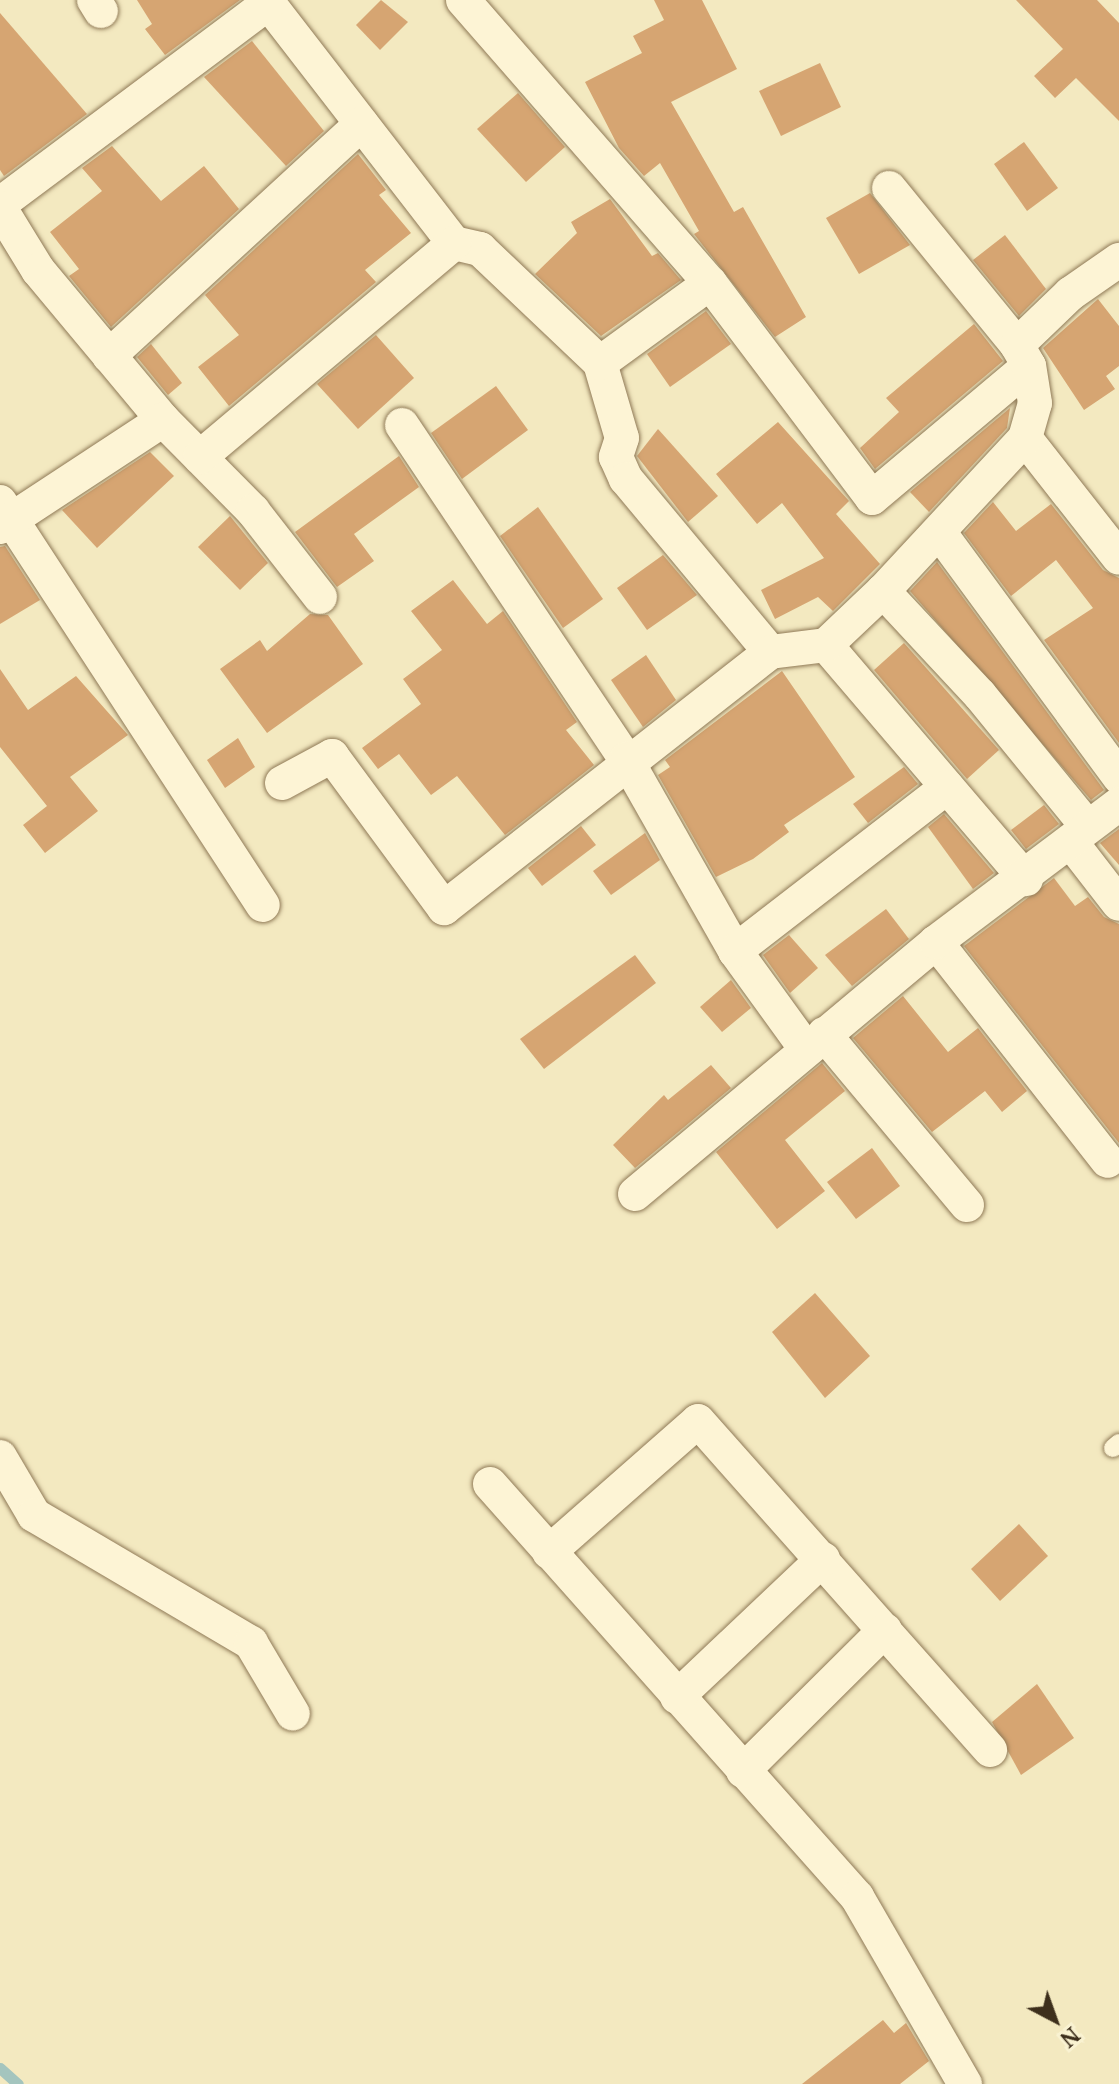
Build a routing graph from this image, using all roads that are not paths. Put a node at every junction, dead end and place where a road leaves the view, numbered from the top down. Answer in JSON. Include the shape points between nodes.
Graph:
{"nodes":[{"id":1,"x":463,"y":0,"type":"edge"},
{"id":2,"x":268,"y":2,"type":"edge"},
{"id":3,"x":361,"y":124,"type":"junction"},
{"id":4,"x":889,"y":188,"type":"dead end"},
{"id":5,"x":0,"y":206,"type":"edge"},
{"id":6,"x":454,"y":243,"type":"junction"},
{"id":7,"x":1119,"y":260,"type":"edge"},
{"id":8,"x":710,"y":283,"type":"junction"},
{"id":9,"x":1023,"y":355,"type":"junction"},
{"id":10,"x":109,"y":356,"type":"junction"},
{"id":11,"x":600,"y":363,"type":"junction"},
{"id":12,"x":163,"y":420,"type":"junction"},
{"id":13,"x":402,"y":425,"type":"dead end"},
{"id":14,"x":1025,"y":438,"type":"junction"},
{"id":15,"x":200,"y":457,"type":"junction"},
{"id":16,"x":3,"y":517,"type":"edge"},
{"id":17,"x":940,"y":533,"type":"junction"},
{"id":18,"x":1119,"y":558,"type":"edge"},
{"id":19,"x":883,"y":591,"type":"junction"},
{"id":20,"x":320,"y":597,"type":"dead end"},
{"id":21,"x":826,"y":645,"type":"junction"},
{"id":22,"x":770,"y":652,"type":"junction"},
{"id":23,"x":626,"y":759,"type":"junction"},
{"id":24,"x":1119,"y":777,"type":"edge"},
{"id":25,"x":282,"y":783,"type":"dead end"},
{"id":26,"x":947,"y":787,"type":"junction"},
{"id":27,"x":1119,"y":804,"type":"edge"},
{"id":28,"x":1079,"y":834,"type":"junction"},
{"id":29,"x":1026,"y":879,"type":"junction"},
{"id":30,"x":1119,"y":904,"type":"edge"},
{"id":31,"x":263,"y":905,"type":"dead end"},
{"id":32,"x":936,"y":942,"type":"junction"},
{"id":33,"x":735,"y":951,"type":"junction"},
{"id":34,"x":815,"y":1042,"type":"junction"},
{"id":35,"x":1108,"y":1161,"type":"dead end"},
{"id":36,"x":635,"y":1194,"type":"dead end"},
{"id":37,"x":967,"y":1205,"type":"dead end"},
{"id":38,"x":0,"y":1457,"type":"edge"},
{"id":39,"x":490,"y":1484,"type":"dead end"},
{"id":40,"x":549,"y":1552,"type":"junction"},
{"id":41,"x":823,"y":1559,"type":"junction"},
{"id":42,"x":885,"y":1630,"type":"junction"},
{"id":43,"x":677,"y":1697,"type":"junction"},
{"id":44,"x":293,"y":1714,"type":"dead end"},
{"id":45,"x":990,"y":1750,"type":"dead end"},
{"id":46,"x":743,"y":1771,"type":"junction"},
{"id":47,"x":965,"y":2084,"type":"edge"}],
"edges":[{"from":1,"to":8,"type":"street"},
{"from":2,"to":3,"type":"street"},
{"from":2,"to":5,"type":"street"},
{"from":3,"to":6,"type":"street"},
{"from":3,"to":10,"type":"street"},
{"from":4,"to":9,"type":"street"},
{"from":5,"to":10,"type":"street","via":[[38,270]]},
{"from":6,"to":11,"type":"street","via":[[480,249]]},
{"from":6,"to":15,"type":"street"},
{"from":7,"to":9,"type":"street","via":[[1070,294]]},
{"from":8,"to":9,"type":"street","via":[[872,498]]},
{"from":8,"to":11,"type":"street"},
{"from":9,"to":14,"type":"street","via":[[1035,403]]},
{"from":10,"to":12,"type":"street"},
{"from":11,"to":22,"type":"street","via":[[622,438],[616,457],[626,479]]},
{"from":12,"to":15,"type":"street"},
{"from":12,"to":16,"type":"street"},
{"from":13,"to":23,"type":"street"},
{"from":14,"to":17,"type":"street"},
{"from":14,"to":18,"type":"street"},
{"from":15,"to":20,"type":"street","via":[[253,511]]},
{"from":16,"to":31,"type":"street"},
{"from":17,"to":19,"type":"street"},
{"from":17,"to":24,"type":"street"},
{"from":19,"to":21,"type":"street"},
{"from":19,"to":28,"type":"street"},
{"from":21,"to":22,"type":"street"},
{"from":21,"to":26,"type":"street"},
{"from":22,"to":23,"type":"street"},
{"from":23,"to":25,"type":"street","via":[[444,908],[332,756]]},
{"from":23,"to":33,"type":"street"},
{"from":26,"to":29,"type":"street"},
{"from":26,"to":33,"type":"street"},
{"from":27,"to":28,"type":"street"},
{"from":28,"to":29,"type":"street"},
{"from":28,"to":30,"type":"street"},
{"from":29,"to":32,"type":"street"},
{"from":32,"to":34,"type":"street"},
{"from":32,"to":35,"type":"street"},
{"from":33,"to":34,"type":"street"},
{"from":34,"to":36,"type":"street"},
{"from":34,"to":37,"type":"street"},
{"from":38,"to":44,"type":"street","via":[[34,1515],[251,1643]]},
{"from":39,"to":40,"type":"street"},
{"from":40,"to":41,"type":"street","via":[[698,1421]]},
{"from":40,"to":43,"type":"street"},
{"from":41,"to":42,"type":"street"},
{"from":41,"to":43,"type":"street"},
{"from":42,"to":45,"type":"street"},
{"from":42,"to":46,"type":"street"},
{"from":43,"to":46,"type":"street"},
{"from":46,"to":47,"type":"street","via":[[857,1897]]}]}
